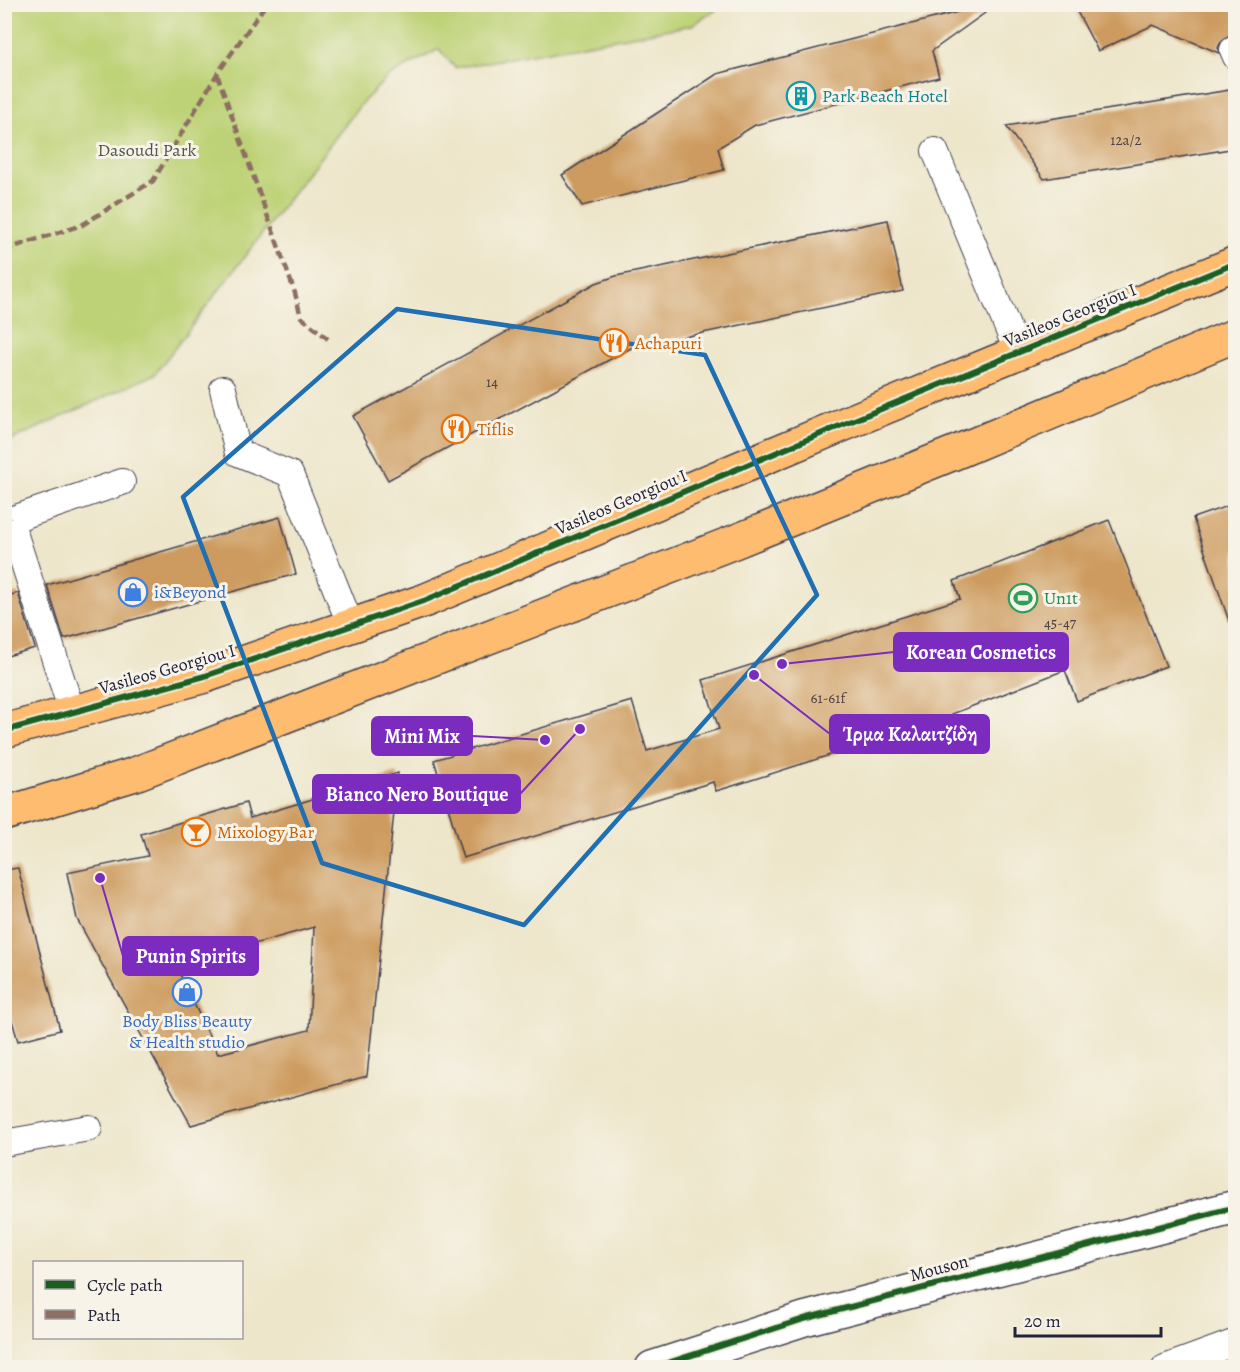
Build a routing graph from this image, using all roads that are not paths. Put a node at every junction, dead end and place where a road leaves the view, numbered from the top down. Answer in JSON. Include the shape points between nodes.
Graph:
{"nodes":[{"id":1,"x":935,"y":151,"type":"dead end"},
{"id":2,"x":1236,"y":263,"type":"edge"},
{"id":3,"x":1236,"y":335,"type":"edge"},
{"id":4,"x":1018,"y":352,"type":"junction"},
{"id":5,"x":223,"y":389,"type":"dead end"},
{"id":6,"x":122,"y":482,"type":"dead end"},
{"id":7,"x":351,"y":626,"type":"junction"},
{"id":8,"x":72,"y":712,"type":"junction"},
{"id":9,"x":4,"y":731,"type":"edge"},
{"id":10,"x":4,"y":814,"type":"edge"},
{"id":11,"x":88,"y":1128,"type":"dead end"},
{"id":12,"x":4,"y":1143,"type":"edge"},
{"id":13,"x":1236,"y":1207,"type":"edge"},
{"id":14,"x":1236,"y":1342,"type":"edge"},
{"id":15,"x":652,"y":1368,"type":"edge"},
{"id":16,"x":1165,"y":1368,"type":"edge"}],
"edges":[{"from":1,"to":4,"type":"lane"},
{"from":2,"to":4,"type":"main road","name":"Vasileos Georgiou I"},
{"from":3,"to":10,"type":"main road","via":[[734,542],[135,774]]},
{"from":4,"to":7,"type":"main road","name":"Vasileos Georgiou I","via":[[426,600]]},
{"from":5,"to":7,"type":"lane","via":[[238,453],[290,474]]},
{"from":6,"to":8,"type":"lane","via":[[10,520]]},
{"from":7,"to":8,"type":"main road","name":"Vasileos Georgiou I","via":[[205,676]]},
{"from":8,"to":9,"type":"main road","name":"Vasileos Georgiou I"},
{"from":11,"to":12,"type":"lane"},
{"from":13,"to":15,"type":"street","name":"Mouson","via":[[804,1319]]},
{"from":14,"to":16,"type":"lane"}]}
